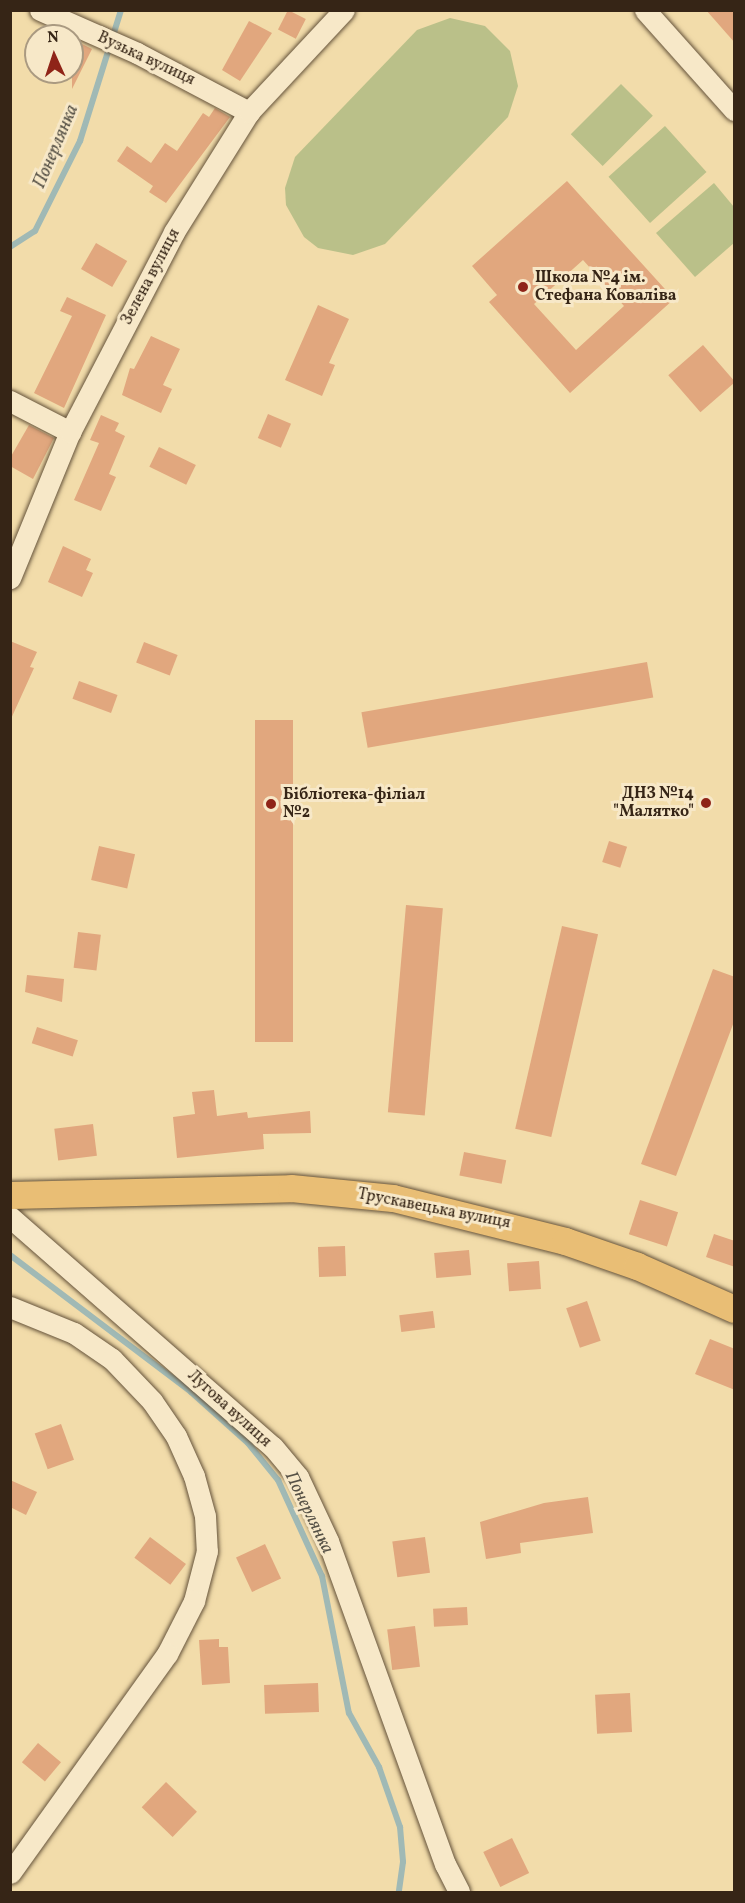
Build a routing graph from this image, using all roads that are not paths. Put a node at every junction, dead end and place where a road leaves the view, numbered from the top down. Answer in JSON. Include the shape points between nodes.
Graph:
{"nodes":[{"id":1,"x":40,"y":10,"type":"edge"},
{"id":2,"x":344,"y":10,"type":"edge"},
{"id":3,"x":645,"y":10,"type":"edge"},
{"id":4,"x":735,"y":110,"type":"edge"},
{"id":5,"x":249,"y":112,"type":"junction"},
{"id":6,"x":10,"y":401,"type":"edge"},
{"id":7,"x":70,"y":432,"type":"junction"},
{"id":8,"x":10,"y":578,"type":"edge"},
{"id":9,"x":10,"y":1195,"type":"edge"},
{"id":10,"x":10,"y":1217,"type":"edge"},
{"id":11,"x":10,"y":1307,"type":"edge"},
{"id":12,"x":735,"y":1309,"type":"edge"},
{"id":13,"x":10,"y":1873,"type":"edge"},
{"id":14,"x":459,"y":1893,"type":"edge"}],
"edges":[{"from":1,"to":5,"type":"street","name":"Вузька вулиця","via":[[137,53]]},
{"from":2,"to":5,"type":"street","name":"Зелена вулиця"},
{"from":3,"to":4,"type":"street"},
{"from":5,"to":7,"type":"street","name":"Зелена вулиця","via":[[174,232]]},
{"from":6,"to":7,"type":"street"},
{"from":7,"to":8,"type":"street","name":"Зелена вулиця"},
{"from":9,"to":12,"type":"main road","name":"Трускавецька вулиця","via":[[291,1188],[393,1198],[565,1240]]},
{"from":10,"to":14,"type":"street","name":"Лугова вулиця","via":[[273,1447],[298,1477],[328,1541],[445,1864]]},
{"from":11,"to":13,"type":"street","via":[[83,1339],[112,1359],[152,1401],[176,1436],[194,1476],[205,1516],[207,1551],[194,1601],[167,1654]]}]}
